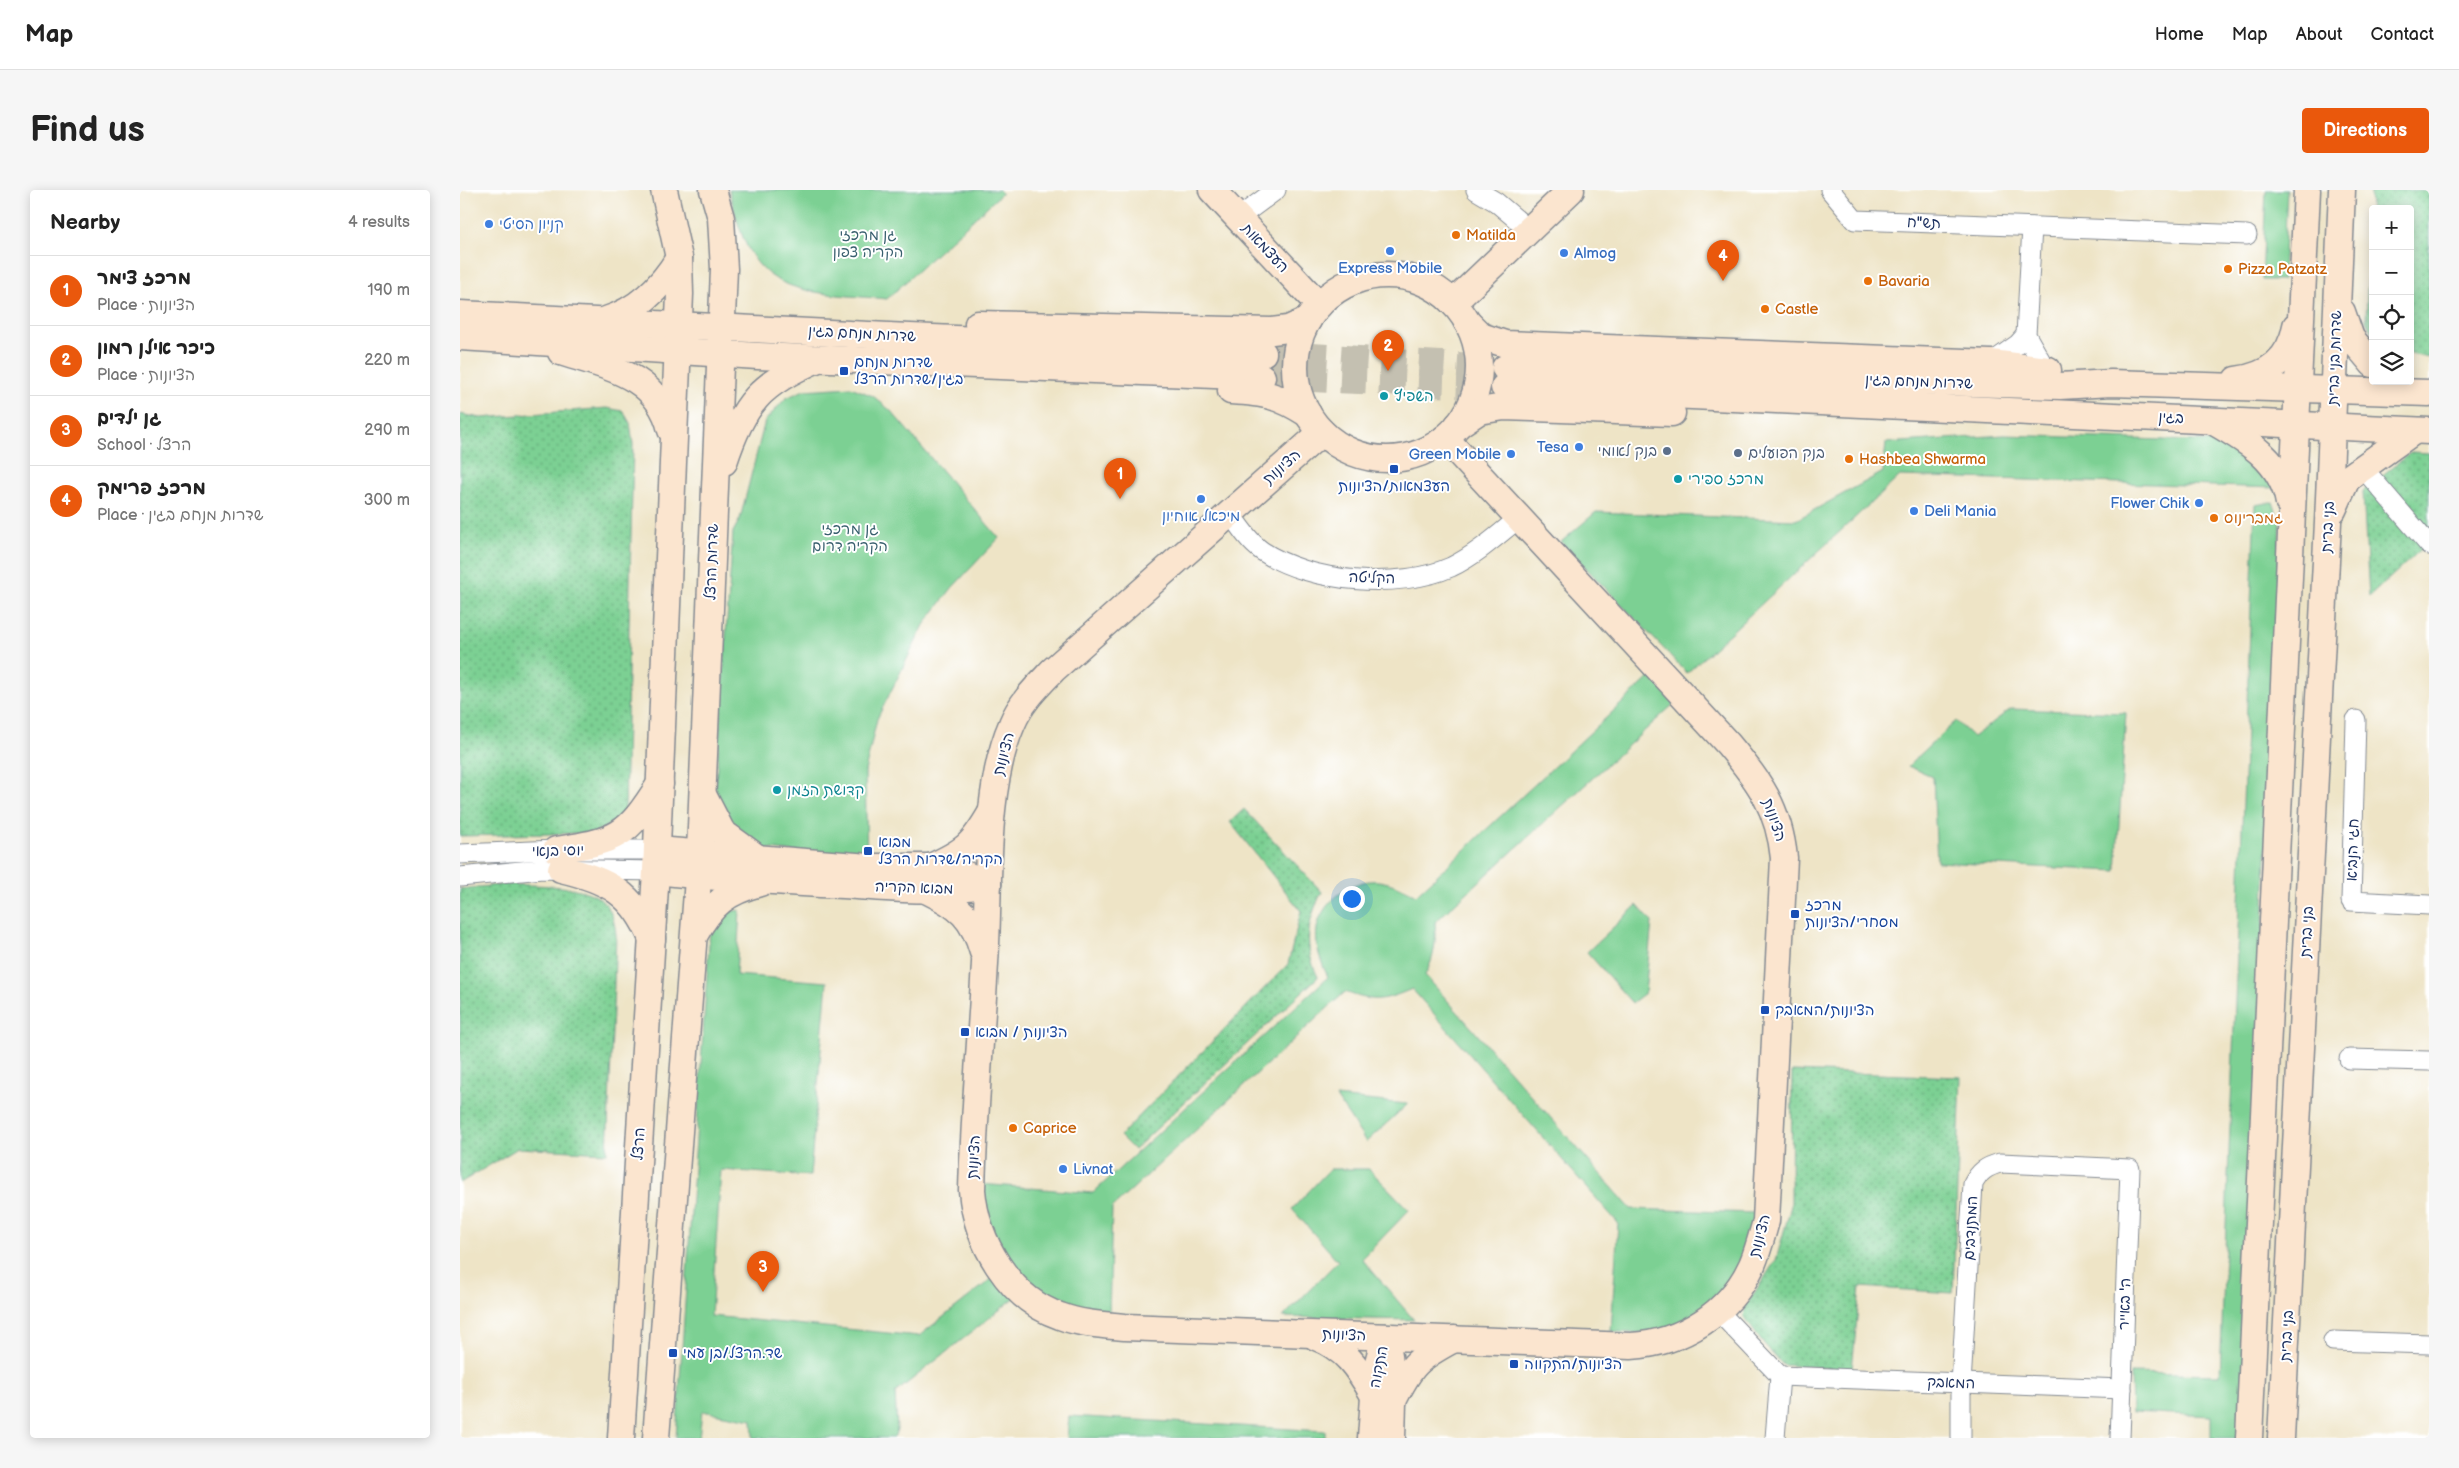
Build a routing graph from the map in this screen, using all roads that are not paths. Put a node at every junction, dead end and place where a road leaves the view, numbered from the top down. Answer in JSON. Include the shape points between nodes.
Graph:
{"nodes":[{"id":1,"x":664,"y":190,"type":"edge"},
{"id":2,"x":713,"y":190,"type":"edge"},
{"id":3,"x":1212,"y":190,"type":"edge"},
{"id":4,"x":1276,"y":190,"type":"edge"},
{"id":5,"x":1476,"y":190,"type":"edge"},
{"id":6,"x":1571,"y":190,"type":"edge"},
{"id":7,"x":1830,"y":190,"type":"edge"},
{"id":8,"x":2307,"y":190,"type":"edge"},
{"id":9,"x":2342,"y":190,"type":"edge"},
{"id":10,"x":1238,"y":218,"type":"junction"},
{"id":11,"x":2032,"y":227,"type":"junction"},
{"id":12,"x":1528,"y":229,"type":"junction"},
{"id":13,"x":2247,"y":235,"type":"dead end"},
{"id":14,"x":679,"y":258,"type":"junction"},
{"id":15,"x":2338,"y":290,"type":"junction"},
{"id":16,"x":2303,"y":291,"type":"junction"},
{"id":17,"x":1460,"y":312,"type":"junction"},
{"id":18,"x":1313,"y":313,"type":"junction"},
{"id":19,"x":460,"y":314,"type":"edge"},
{"id":20,"x":603,"y":321,"type":"junction"},
{"id":21,"x":679,"y":324,"type":"junction"},
{"id":22,"x":723,"y":326,"type":"junction"},
{"id":23,"x":865,"y":334,"type":"junction"},
{"id":24,"x":2026,"y":335,"type":"junction"},
{"id":25,"x":460,"y":337,"type":"edge"},
{"id":26,"x":528,"y":340,"type":"junction"},
{"id":27,"x":677,"y":350,"type":"junction"},
{"id":28,"x":721,"y":354,"type":"junction"},
{"id":29,"x":821,"y":357,"type":"junction"},
{"id":30,"x":2369,"y":359,"type":"edge"},
{"id":31,"x":920,"y":361,"type":"junction"},
{"id":32,"x":1991,"y":363,"type":"junction"},
{"id":33,"x":2046,"y":370,"type":"junction"},
{"id":34,"x":2414,"y":379,"type":"edge"},
{"id":35,"x":2429,"y":382,"type":"edge"},
{"id":36,"x":2111,"y":383,"type":"junction"},
{"id":37,"x":2184,"y":386,"type":"junction"},
{"id":38,"x":2299,"y":390,"type":"junction"},
{"id":39,"x":2334,"y":391,"type":"junction"},
{"id":40,"x":2429,"y":393,"type":"edge"},
{"id":41,"x":2043,"y":411,"type":"junction"},
{"id":42,"x":2209,"y":419,"type":"junction"},
{"id":43,"x":1315,"y":423,"type":"junction"},
{"id":44,"x":2298,"y":424,"type":"junction"},
{"id":45,"x":2333,"y":426,"type":"junction"},
{"id":46,"x":1451,"y":431,"type":"junction"},
{"id":47,"x":2422,"y":431,"type":"edge"},
{"id":48,"x":673,"y":437,"type":"junction"},
{"id":49,"x":2362,"y":467,"type":"junction"},
{"id":50,"x":715,"y":491,"type":"junction"},
{"id":51,"x":1230,"y":514,"type":"junction"},
{"id":52,"x":1519,"y":518,"type":"junction"},
{"id":53,"x":2328,"y":522,"type":"junction"},
{"id":54,"x":2293,"y":525,"type":"junction"},
{"id":55,"x":2429,"y":545,"type":"edge"},
{"id":56,"x":2356,"y":720,"type":"dead end"},
{"id":57,"x":660,"y":784,"type":"junction"},
{"id":58,"x":703,"y":794,"type":"junction"},
{"id":59,"x":994,"y":808,"type":"junction"},
{"id":60,"x":460,"y":854,"type":"edge"},
{"id":61,"x":756,"y":857,"type":"junction"},
{"id":62,"x":559,"y":860,"type":"junction"},
{"id":63,"x":656,"y":860,"type":"junction"},
{"id":64,"x":700,"y":864,"type":"junction"},
{"id":65,"x":460,"y":877,"type":"edge"},
{"id":66,"x":929,"y":879,"type":"junction"},
{"id":67,"x":767,"y":881,"type":"junction"},
{"id":68,"x":988,"y":884,"type":"junction"},
{"id":69,"x":2429,"y":904,"type":"edge"},
{"id":70,"x":694,"y":934,"type":"junction"},
{"id":71,"x":652,"y":940,"type":"junction"},
{"id":72,"x":986,"y":962,"type":"junction"},
{"id":73,"x":2349,"y":1059,"type":"dead end"},
{"id":74,"x":2429,"y":1061,"type":"edge"},
{"id":75,"x":2130,"y":1169,"type":"joint"},
{"id":76,"x":1717,"y":1310,"type":"junction"},
{"id":77,"x":1309,"y":1334,"type":"junction"},
{"id":78,"x":1385,"y":1337,"type":"junction"},
{"id":79,"x":1454,"y":1339,"type":"junction"},
{"id":80,"x":2333,"y":1341,"type":"dead end"},
{"id":81,"x":2429,"y":1344,"type":"edge"},
{"id":82,"x":1780,"y":1376,"type":"junction"},
{"id":83,"x":1961,"y":1384,"type":"junction"},
{"id":84,"x":2122,"y":1389,"type":"junction"},
{"id":85,"x":1383,"y":1398,"type":"junction"},
{"id":86,"x":621,"y":1438,"type":"edge"},
{"id":87,"x":656,"y":1438,"type":"edge"},
{"id":88,"x":1371,"y":1438,"type":"edge"},
{"id":89,"x":1392,"y":1438,"type":"edge"},
{"id":90,"x":1775,"y":1438,"type":"edge"},
{"id":91,"x":1961,"y":1438,"type":"edge"},
{"id":92,"x":2120,"y":1438,"type":"edge"},
{"id":93,"x":2250,"y":1438,"type":"edge"},
{"id":94,"x":2281,"y":1438,"type":"edge"}],
"edges":[{"from":1,"to":14,"type":"main road"},
{"from":2,"to":22,"type":"main road","name":"שדרות הרצל","via":[[721,218],[723,245]]},
{"from":3,"to":10,"type":"main road","name":"העצמאות"},
{"from":4,"to":10,"type":"street"},
{"from":5,"to":12,"type":"street"},
{"from":6,"to":12,"type":"main road"},
{"from":7,"to":11,"type":"street","name":"תש\"ח","via":[[1855,220]]},
{"from":8,"to":16,"type":"main road"},
{"from":9,"to":15,"type":"main road"},
{"from":10,"to":18,"type":"main road","name":"העצמאות"},
{"from":11,"to":13,"type":"street","name":"תש\"ח"},
{"from":11,"to":24,"type":"street"},
{"from":12,"to":17,"type":"main road"},
{"from":14,"to":20,"type":"main road","via":[[664,280],[643,300]]},
{"from":14,"to":21,"type":"main road"},
{"from":15,"to":30,"type":"main road","via":[[2350,338]]},
{"from":15,"to":39,"type":"main road","name":"שדרות בני ברית"},
{"from":16,"to":37,"type":"main road","via":[[2293,340],[2273,368],[2244,379]]},
{"from":16,"to":38,"type":"main road"},
{"from":17,"to":18,"type":"main road","via":[[1442,293],[1415,279],[1386,275],[1371,276],[1342,287]]},
{"from":17,"to":32,"type":"main road","via":[[1482,336],[1505,344]]},
{"from":17,"to":46,"type":"main road","via":[[1476,348],[1478,375],[1475,393]]},
{"from":18,"to":23,"type":"main road","via":[[1288,329],[1272,331],[977,324]]},
{"from":18,"to":43,"type":"main road","via":[[1296,351],[1295,367],[1299,391]]},
{"from":19,"to":20,"type":"main road","name":"שדרות מנחם בגין"},
{"from":20,"to":21,"type":"main road","name":"שדרות מנחם בגין"},
{"from":21,"to":22,"type":"main road","name":"שדרות מנחם בגין"},
{"from":21,"to":27,"type":"main road"},
{"from":22,"to":23,"type":"main road","name":"שדרות מנחם בגין"},
{"from":22,"to":28,"type":"main road","name":"שדרות הרצל"},
{"from":23,"to":31,"type":"main road","name":"שדרות מנחם בגין","via":[[1263,365]]},
{"from":24,"to":32,"type":"street"},
{"from":24,"to":33,"type":"street"},
{"from":25,"to":26,"type":"main road","name":"שדרות מנחם בגין"},
{"from":26,"to":27,"type":"main road","name":"שדרות מנחם בגין"},
{"from":26,"to":48,"type":"main road","via":[[638,380],[664,409]]},
{"from":27,"to":28,"type":"main road","name":"שדרות מנחם בגין"},
{"from":27,"to":48,"type":"main road"},
{"from":28,"to":29,"type":"main road","name":"שדרות מנחם בגין"},
{"from":28,"to":50,"type":"main road","name":"שדרות הרצל"},
{"from":29,"to":31,"type":"main road","name":"שדרות מנחם בגין"},
{"from":29,"to":50,"type":"main road","via":[[783,376],[754,399],[738,424]]},
{"from":31,"to":43,"type":"main road","via":[[1009,380],[1272,395],[1284,399]]},
{"from":32,"to":33,"type":"main road"},
{"from":33,"to":36,"type":"main road"},
{"from":34,"to":35,"type":"main road"},
{"from":36,"to":37,"type":"main road","name":"שדרות מנחם בגין"},
{"from":36,"to":41,"type":"main road","name":"שדרות מנחם בגין","via":[[2050,385],[1504,378]]},
{"from":37,"to":38,"type":"main road","name":"שדרות מנחם בגין"},
{"from":38,"to":39,"type":"main road","name":"שדרות מנחם בגין"},
{"from":38,"to":44,"type":"main road"},
{"from":39,"to":40,"type":"main road"},
{"from":39,"to":45,"type":"main road","name":"שדרות בני ברית"},
{"from":41,"to":42,"type":"main road","name":"בגין"},
{"from":41,"to":46,"type":"main road","via":[[1916,422],[1504,406],[1479,411]]},
{"from":42,"to":44,"type":"main road","name":"בגין"},
{"from":42,"to":54,"type":"main road","via":[[2246,440],[2270,460],[2287,490]]},
{"from":43,"to":46,"type":"main road","via":[[1344,448],[1378,458],[1413,454],[1430,448]]},
{"from":43,"to":51,"type":"main road","name":"הציונות"},
{"from":44,"to":45,"type":"main road"},
{"from":44,"to":54,"type":"main road"},
{"from":45,"to":47,"type":"main road"},
{"from":45,"to":53,"type":"main road","name":"בני ברית"},
{"from":46,"to":52,"type":"main road","name":"הציונות"},
{"from":47,"to":49,"type":"main road"},
{"from":48,"to":57,"type":"main road"},
{"from":49,"to":53,"type":"main road","via":[[2347,479]]},
{"from":49,"to":55,"type":"street"},
{"from":50,"to":58,"type":"main road","name":"שדרות הרצל"},
{"from":51,"to":52,"type":"street","name":"הקליטה","via":[[1262,551],[1290,565],[1356,579],[1390,580],[1450,567],[1484,546]]},
{"from":51,"to":59,"type":"main road","name":"הציונות","via":[[1054,670],[1026,700],[1012,723],[1002,756]]},
{"from":52,"to":76,"type":"main road","name":"הציונות","via":[[1728,744],[1756,778],[1779,825],[1784,858],[1766,1221],[1752,1265],[1741,1284]]},
{"from":53,"to":94,"type":"main road","name":"בני ברית"},
{"from":54,"to":93,"type":"main road"},
{"from":56,"to":69,"type":"street","name":"חגי הנביא","via":[[2351,901]]},
{"from":57,"to":62,"type":"main road","via":[[642,812],[616,836]]},
{"from":57,"to":63,"type":"main road"},
{"from":58,"to":61,"type":"main road","via":[[722,832]]},
{"from":58,"to":64,"type":"main road","name":"שדרות הרצל"},
{"from":59,"to":66,"type":"main road","via":[[971,844]]},
{"from":59,"to":68,"type":"main road","name":"הציונות"},
{"from":60,"to":62,"type":"street","name":"יוסי בנאי"},
{"from":61,"to":64,"type":"main road","name":"מבוא הקריה"},
{"from":61,"to":66,"type":"main road","name":"מבוא הקריה","via":[[869,867]]},
{"from":62,"to":63,"type":"street","name":"יוסי בנאי"},
{"from":62,"to":65,"type":"street","name":"יוסי בנאי"},
{"from":62,"to":71,"type":"main road","via":[[625,896],[645,922]]},
{"from":63,"to":64,"type":"main road","name":"מבוא הקריה"},
{"from":63,"to":71,"type":"main road","name":"הרצל"},
{"from":64,"to":67,"type":"main road","name":"מבוא הקריה"},
{"from":64,"to":70,"type":"main road","name":"שדרות הרצל"},
{"from":66,"to":67,"type":"main road","name":"מבוא הקריה"},
{"from":66,"to":68,"type":"main road","name":"מבוא הקריה","via":[[957,890]]},
{"from":66,"to":72,"type":"main road","via":[[945,900],[964,914],[978,936]]},
{"from":67,"to":70,"type":"main road","via":[[747,886],[716,902]]},
{"from":68,"to":72,"type":"main road","name":"הציונות"},
{"from":70,"to":87,"type":"main road"},
{"from":71,"to":86,"type":"main road","name":"הרצל"},
{"from":72,"to":77,"type":"main road","name":"הציונות","via":[[972,1190],[980,1231],[1004,1274],[1041,1306],[1059,1316],[1086,1323]]},
{"from":73,"to":74,"type":"street"},
{"from":75,"to":83,"type":"street","name":"המתנדבים","via":[[2000,1163],[1986,1167],[1978,1174],[1973,1184]]},
{"from":75,"to":84,"type":"street","name":"ה' באייר"},
{"from":76,"to":79,"type":"main road","name":"הציונות","via":[[1692,1330],[1648,1345]]},
{"from":76,"to":82,"type":"street"},
{"from":77,"to":78,"type":"main road","name":"הציונות"},
{"from":77,"to":85,"type":"main road","via":[[1340,1349]]},
{"from":78,"to":79,"type":"main road","name":"הציונות"},
{"from":78,"to":85,"type":"main road","name":"התקוה","via":[[1376,1370]]},
{"from":79,"to":85,"type":"main road","via":[[1415,1363]]},
{"from":80,"to":81,"type":"street"},
{"from":82,"to":83,"type":"street","name":"המאבק"},
{"from":82,"to":90,"type":"street"},
{"from":83,"to":84,"type":"street","name":"המאבק"},
{"from":83,"to":91,"type":"street","name":"המתנדבים"},
{"from":84,"to":92,"type":"street","name":"ה' באייר"},
{"from":85,"to":88,"type":"main road","name":"התקוה"},
{"from":85,"to":89,"type":"main road","name":"התקוה"}]}
